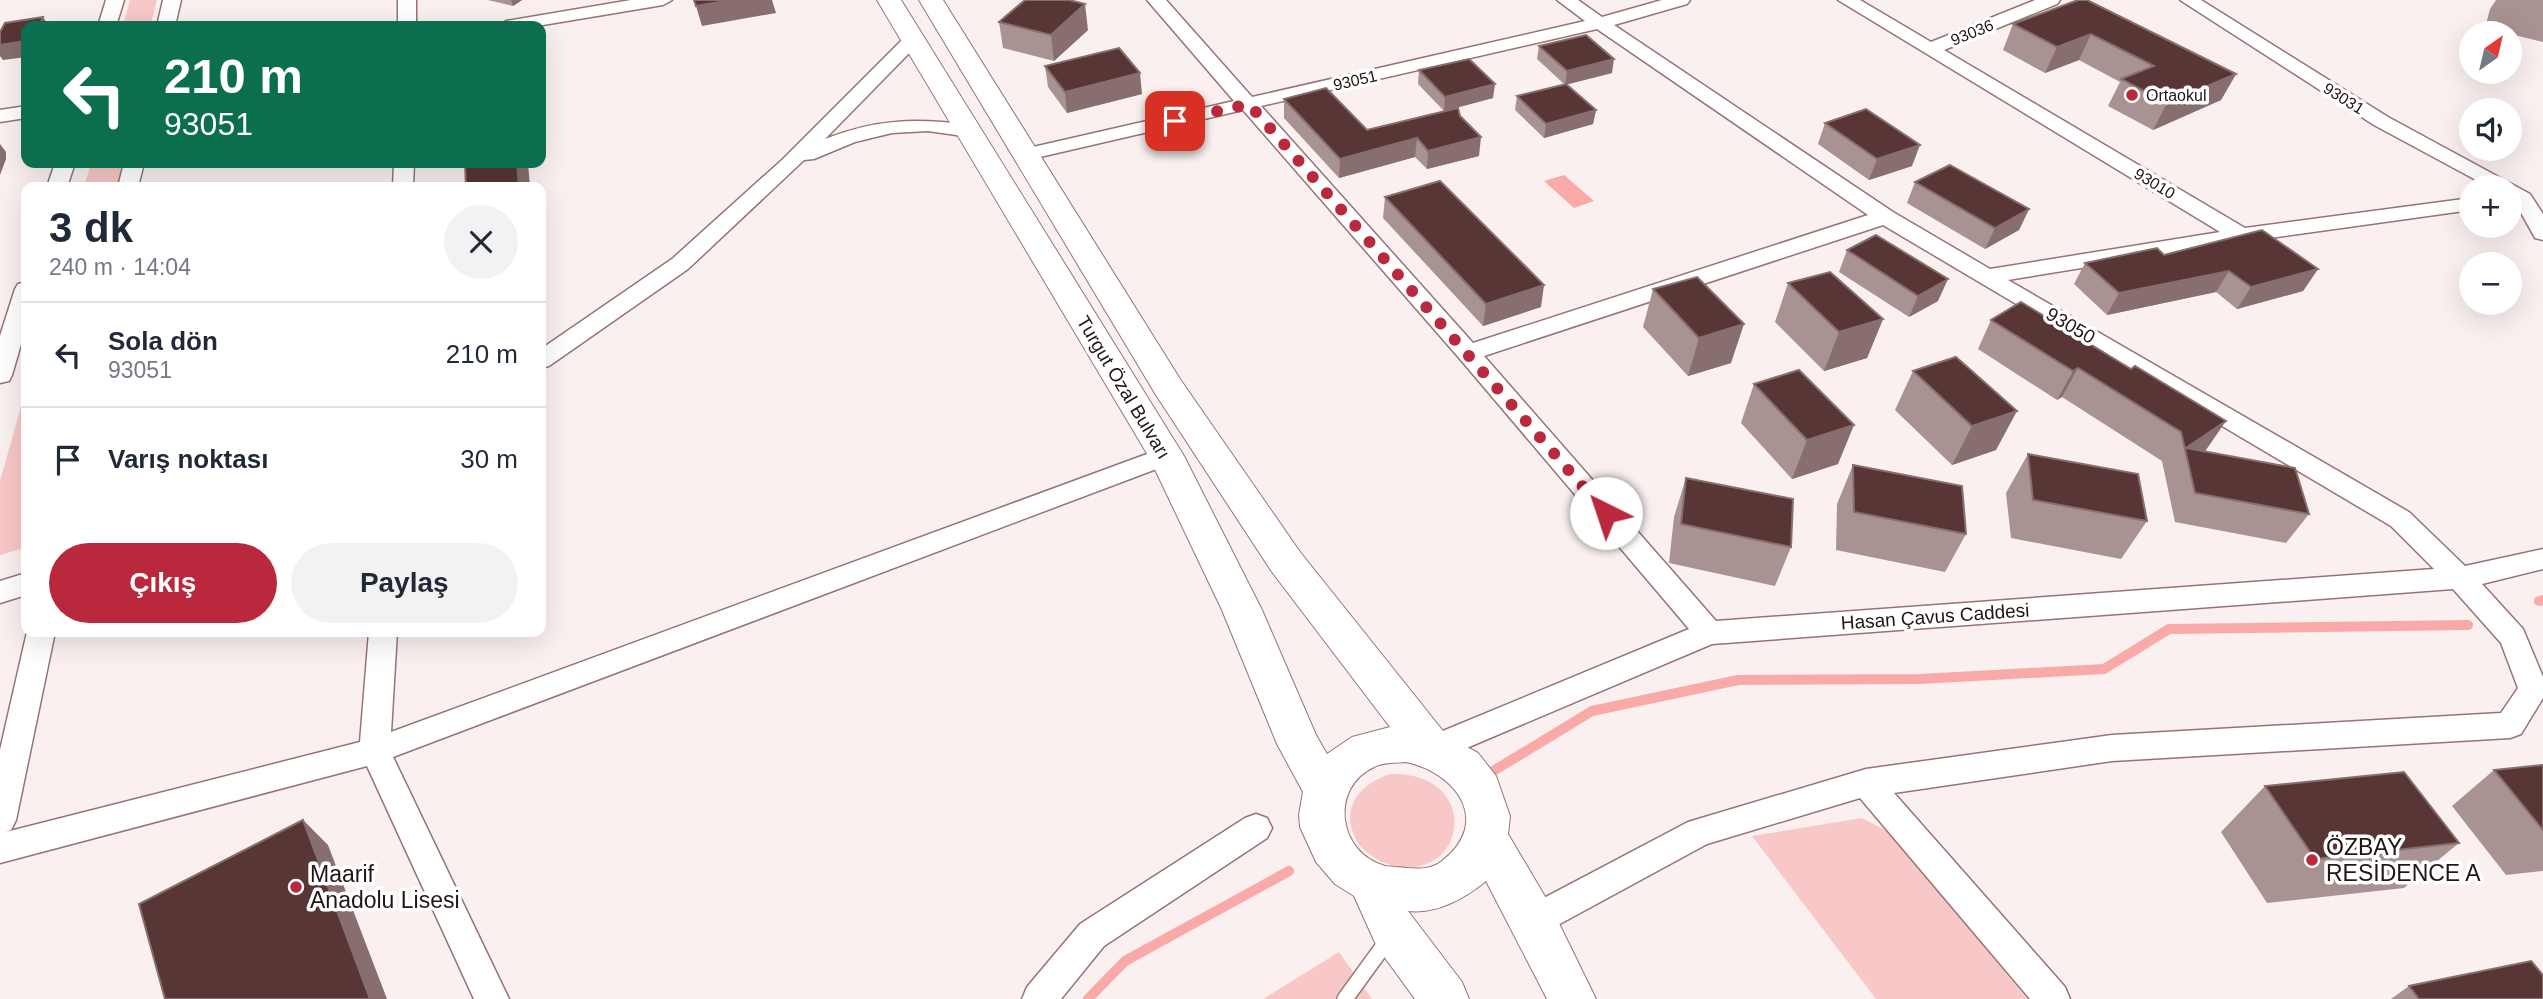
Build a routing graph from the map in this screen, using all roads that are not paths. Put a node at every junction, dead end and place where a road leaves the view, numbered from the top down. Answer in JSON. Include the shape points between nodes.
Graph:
{"nodes":[{"id":1,"x":115,"y":0,"type":"edge"},
{"id":2,"x":172,"y":0,"type":"edge"},
{"id":3,"x":407,"y":0,"type":"edge"},
{"id":4,"x":663,"y":0,"type":"edge"},
{"id":5,"x":890,"y":0,"type":"edge"},
{"id":6,"x":1156,"y":0,"type":"edge"},
{"id":7,"x":1566,"y":0,"type":"edge"},
{"id":8,"x":1681,"y":0,"type":"edge"},
{"id":9,"x":1847,"y":0,"type":"edge"},
{"id":10,"x":2051,"y":0,"type":"edge"},
{"id":11,"x":2189,"y":0,"type":"edge"},
{"id":12,"x":940,"y":4,"type":"edge"},
{"id":13,"x":109,"y":21,"type":"edge"},
{"id":14,"x":167,"y":21,"type":"edge"},
{"id":15,"x":407,"y":21,"type":"edge"},
{"id":16,"x":536,"y":21,"type":"edge"},
{"id":17,"x":1600,"y":23,"type":"junction"},
{"id":18,"x":914,"y":38,"type":"junction"},
{"id":19,"x":1932,"y":48,"type":"junction"},
{"id":20,"x":1249,"y":104,"type":"junction"},
{"id":21,"x":21,"y":113,"type":"edge"},
{"id":22,"x":0,"y":116,"type":"edge"},
{"id":23,"x":970,"y":131,"type":"junction"},
{"id":24,"x":1027,"y":154,"type":"junction"},
{"id":25,"x":790,"y":163,"type":"junction"},
{"id":26,"x":2482,"y":175,"type":"edge"},
{"id":27,"x":2522,"y":199,"type":"edge"},
{"id":28,"x":2459,"y":206,"type":"edge"},
{"id":29,"x":1885,"y":217,"type":"junction"},
{"id":30,"x":2543,"y":233,"type":"edge"},
{"id":31,"x":2242,"y":235,"type":"junction"},
{"id":32,"x":1988,"y":276,"type":"junction"},
{"id":33,"x":21,"y":306,"type":"edge"},
{"id":34,"x":1468,"y":353,"type":"junction"},
{"id":35,"x":546,"y":357,"type":"edge"},
{"id":36,"x":0,"y":375,"type":"edge"},
{"id":37,"x":1166,"y":456,"type":"junction"},
{"id":38,"x":2543,"y":559,"type":"edge"},
{"id":39,"x":2459,"y":578,"type":"junction"},
{"id":40,"x":21,"y":586,"type":"edge"},
{"id":41,"x":0,"y":592,"type":"edge"},
{"id":42,"x":1709,"y":633,"type":"junction"},
{"id":43,"x":40,"y":637,"type":"edge"},
{"id":44,"x":383,"y":637,"type":"edge"},
{"id":45,"x":1432,"y":749,"type":"junction"},
{"id":46,"x":375,"y":751,"type":"junction"},
{"id":47,"x":1866,"y":782,"type":"junction"},
{"id":48,"x":1325,"y":790,"type":"junction"},
{"id":49,"x":0,"y":820,"type":"edge"},
{"id":50,"x":1255,"y":828,"type":"dead end"},
{"id":51,"x":1487,"y":841,"type":"junction"},
{"id":52,"x":0,"y":848,"type":"edge"},
{"id":53,"x":1371,"y":883,"type":"junction"},
{"id":54,"x":1533,"y":921,"type":"junction"},
{"id":55,"x":1394,"y":931,"type":"junction"},
{"id":56,"x":492,"y":999,"type":"edge"},
{"id":57,"x":1039,"y":999,"type":"edge"},
{"id":58,"x":1345,"y":999,"type":"edge"},
{"id":59,"x":1446,"y":999,"type":"edge"},
{"id":60,"x":1572,"y":999,"type":"edge"},
{"id":61,"x":2053,"y":999,"type":"edge"}],
"edges":[{"from":1,"to":13,"type":"street"},
{"from":2,"to":14,"type":"street"},
{"from":3,"to":15,"type":"street"},
{"from":4,"to":16,"type":"street"},
{"from":5,"to":18,"type":"main road","name":"Turgut Özal Bulvarı"},
{"from":6,"to":20,"type":"street"},
{"from":7,"to":17,"type":"street","name":"93050"},
{"from":8,"to":17,"type":"street","name":"93051"},
{"from":9,"to":19,"type":"street","name":"93010"},
{"from":10,"to":19,"type":"street","name":"93036"},
{"from":11,"to":26,"type":"street","name":"93031","via":[[2381,121]]},
{"from":12,"to":24,"type":"main road","name":"Turgut Özal Bulvarı"},
{"from":17,"to":20,"type":"street","name":"93051"},
{"from":17,"to":29,"type":"street","name":"93050"},
{"from":18,"to":23,"type":"main road","name":"Turgut Özal Bulvarı"},
{"from":18,"to":25,"type":"street"},
{"from":19,"to":31,"type":"street","name":"93010"},
{"from":20,"to":24,"type":"street","name":"93051"},
{"from":20,"to":34,"type":"street"},
{"from":21,"to":22,"type":"street"},
{"from":23,"to":25,"type":"street","via":[[921,125],[879,130],[836,141]]},
{"from":23,"to":37,"type":"main road","name":"Turgut Özal Bulvarı"},
{"from":24,"to":45,"type":"main road","name":"Turgut Özal Bulvarı","via":[[1168,387],[1286,562]]},
{"from":25,"to":35,"type":"street","via":[[680,264]]},
{"from":27,"to":30,"type":"street"},
{"from":28,"to":31,"type":"street"},
{"from":29,"to":32,"type":"street","name":"93050"},
{"from":29,"to":34,"type":"street"},
{"from":31,"to":32,"type":"street"},
{"from":32,"to":39,"type":"street","name":"93050","via":[[2400,519]]},
{"from":33,"to":36,"type":"street"},
{"from":34,"to":42,"type":"street"},
{"from":37,"to":46,"type":"street"},
{"from":37,"to":48,"type":"main road","name":"Turgut Özal Bulvarı","via":[[1242,610],[1298,744]]},
{"from":38,"to":39,"type":"street"},
{"from":39,"to":42,"type":"street","name":"Hasan Çavus Caddesi"},
{"from":39,"to":47,"type":"street","name":"93050","via":[[2513,637],[2533,689],[2510,724],[2112,748]]},
{"from":40,"to":41,"type":"street"},
{"from":42,"to":45,"type":"street","name":"Hasan Çavus Caddesi"},
{"from":43,"to":49,"type":"street"},
{"from":44,"to":46,"type":"street"},
{"from":45,"to":48,"type":"main road","name":"Turgut Özal Bulvarı","via":[[1380,746],[1356,755],[1337,770]]},
{"from":45,"to":51,"type":"main road","name":"Turgut Özal Bulvarı","via":[[1472,776],[1484,796],[1489,818]]},
{"from":46,"to":52,"type":"street"},
{"from":46,"to":56,"type":"street"},
{"from":47,"to":54,"type":"street","via":[[1699,832]]},
{"from":47,"to":61,"type":"street"},
{"from":48,"to":53,"type":"main road","via":[[1321,811],[1334,853]]},
{"from":50,"to":57,"type":"street","via":[[1092,935]]},
{"from":51,"to":53,"type":"main road","via":[[1475,863],[1455,880],[1429,890],[1400,891]]},
{"from":51,"to":54,"type":"main road","name":"Turgut Özal Bulvarı"},
{"from":53,"to":55,"type":"main road"},
{"from":54,"to":60,"type":"main road","name":"Turgut Özal Bulvarı"},
{"from":55,"to":58,"type":"lane"},
{"from":55,"to":59,"type":"main road"}]}
